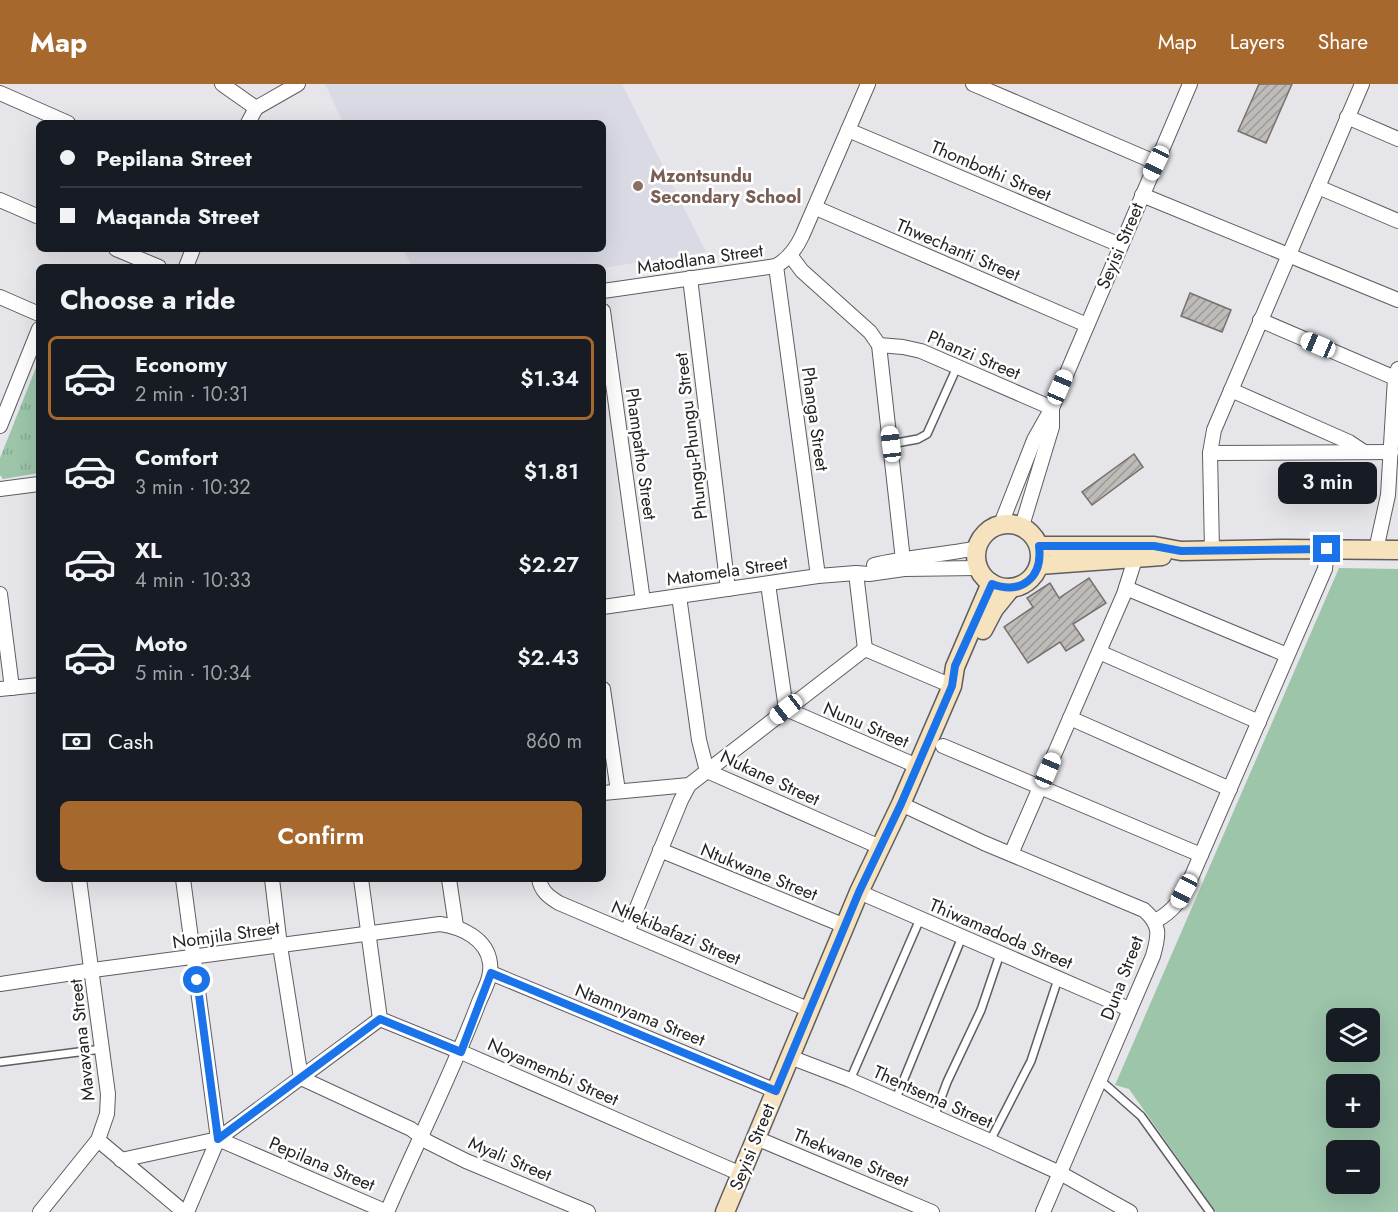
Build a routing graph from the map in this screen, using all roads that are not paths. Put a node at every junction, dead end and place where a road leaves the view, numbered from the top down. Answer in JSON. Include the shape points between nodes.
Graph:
{"nodes":[{"id":1,"x":222,"y":84,"type":"edge"},
{"id":2,"x":298,"y":84,"type":"edge"},
{"id":3,"x":867,"y":84,"type":"edge"},
{"id":4,"x":973,"y":84,"type":"edge"},
{"id":5,"x":1190,"y":84,"type":"edge"},
{"id":6,"x":1362,"y":84,"type":"edge"},
{"id":7,"x":0,"y":93,"type":"edge"},
{"id":8,"x":256,"y":108,"type":"junction"},
{"id":9,"x":1347,"y":117,"type":"junction"},
{"id":10,"x":61,"y":120,"type":"edge"},
{"id":11,"x":250,"y":120,"type":"edge"},
{"id":12,"x":848,"y":130,"type":"junction"},
{"id":13,"x":1398,"y":139,"type":"edge"},
{"id":14,"x":1156,"y":163,"type":"junction"},
{"id":15,"x":1318,"y":186,"type":"junction"},
{"id":16,"x":1142,"y":195,"type":"junction"},
{"id":17,"x":0,"y":200,"type":"edge"},
{"id":18,"x":816,"y":208,"type":"junction"},
{"id":19,"x":36,"y":216,"type":"edge"},
{"id":20,"x":1398,"y":221,"type":"edge"},
{"id":21,"x":1120,"y":245,"type":"junction"},
{"id":22,"x":123,"y":252,"type":"edge"},
{"id":23,"x":790,"y":255,"type":"junction"},
{"id":24,"x":1289,"y":256,"type":"junction"},
{"id":25,"x":152,"y":264,"type":"edge"},
{"id":26,"x":776,"y":266,"type":"junction"},
{"id":27,"x":690,"y":278,"type":"junction"},
{"id":28,"x":606,"y":291,"type":"edge"},
{"id":29,"x":0,"y":297,"type":"edge"},
{"id":30,"x":1398,"y":300,"type":"edge"},
{"id":31,"x":36,"y":313,"type":"edge"},
{"id":32,"x":1260,"y":320,"type":"junction"},
{"id":33,"x":1087,"y":325,"type":"junction"},
{"id":34,"x":606,"y":334,"type":"edge"},
{"id":35,"x":36,"y":335,"type":"edge"},
{"id":36,"x":879,"y":345,"type":"junction"},
{"id":37,"x":957,"y":367,"type":"junction"},
{"id":38,"x":1397,"y":373,"type":"edge"},
{"id":39,"x":1231,"y":390,"type":"junction"},
{"id":40,"x":6,"y":393,"type":"edge"},
{"id":41,"x":1052,"y":408,"type":"junction"},
{"id":42,"x":0,"y":426,"type":"edge"},
{"id":43,"x":891,"y":444,"type":"junction"},
{"id":44,"x":1364,"y":452,"type":"junction"},
{"id":45,"x":1391,"y":452,"type":"junction"},
{"id":46,"x":1210,"y":453,"type":"junction"},
{"id":47,"x":36,"y":484,"type":"edge"},
{"id":48,"x":0,"y":489,"type":"edge"},
{"id":49,"x":1001,"y":524,"type":"junction"},
{"id":50,"x":1022,"y":526,"type":"junction"},
{"id":51,"x":1039,"y":546,"type":"junction"},
{"id":52,"x":977,"y":548,"type":"junction"},
{"id":53,"x":1327,"y":549,"type":"junction"},
{"id":54,"x":1212,"y":550,"type":"junction"},
{"id":55,"x":1376,"y":550,"type":"junction"},
{"id":56,"x":1398,"y":550,"type":"edge"},
{"id":57,"x":1181,"y":551,"type":"junction"},
{"id":58,"x":1135,"y":559,"type":"junction"},
{"id":59,"x":904,"y":564,"type":"junction"},
{"id":60,"x":1039,"y":565,"type":"junction"},
{"id":61,"x":978,"y":568,"type":"junction"},
{"id":62,"x":856,"y":573,"type":"junction"},
{"id":63,"x":818,"y":576,"type":"junction"},
{"id":64,"x":768,"y":584,"type":"junction"},
{"id":65,"x":992,"y":584,"type":"junction"},
{"id":66,"x":1011,"y":588,"type":"junction"},
{"id":67,"x":1126,"y":588,"type":"junction"},
{"id":68,"x":728,"y":589,"type":"junction"},
{"id":69,"x":0,"y":594,"type":"edge"},
{"id":70,"x":679,"y":596,"type":"junction"},
{"id":71,"x":643,"y":601,"type":"junction"},
{"id":72,"x":606,"y":607,"type":"edge"},
{"id":73,"x":864,"y":643,"type":"junction"},
{"id":74,"x":1099,"y":652,"type":"junction"},
{"id":75,"x":1287,"y":655,"type":"junction"},
{"id":76,"x":36,"y":685,"type":"edge"},
{"id":77,"x":952,"y":686,"type":"junction"},
{"id":78,"x":6,"y":689,"type":"edge"},
{"id":79,"x":606,"y":709,"type":"edge"},
{"id":80,"x":786,"y":709,"type":"junction"},
{"id":81,"x":1070,"y":718,"type":"junction"},
{"id":82,"x":1259,"y":722,"type":"junction"},
{"id":83,"x":943,"y":746,"type":"dead end"},
{"id":84,"x":917,"y":766,"type":"junction"},
{"id":85,"x":707,"y":771,"type":"junction"},
{"id":86,"x":690,"y":785,"type":"junction"},
{"id":87,"x":1040,"y":787,"type":"junction"},
{"id":88,"x":1230,"y":789,"type":"junction"},
{"id":89,"x":618,"y":791,"type":"junction"},
{"id":90,"x":606,"y":793,"type":"edge"},
{"id":91,"x":901,"y":804,"type":"junction"},
{"id":92,"x":880,"y":848,"type":"junction"},
{"id":93,"x":660,"y":850,"type":"junction"},
{"id":94,"x":1011,"y":854,"type":"junction"},
{"id":95,"x":1201,"y":855,"type":"junction"},
{"id":96,"x":79,"y":882,"type":"edge"},
{"id":97,"x":183,"y":882,"type":"edge"},
{"id":98,"x":272,"y":882,"type":"edge"},
{"id":99,"x":361,"y":882,"type":"edge"},
{"id":100,"x":450,"y":882,"type":"edge"},
{"id":101,"x":540,"y":882,"type":"edge"},
{"id":102,"x":859,"y":892,"type":"junction"},
{"id":103,"x":920,"y":919,"type":"junction"},
{"id":104,"x":1155,"y":921,"type":"junction"},
{"id":105,"x":456,"y":926,"type":"junction"},
{"id":106,"x":845,"y":926,"type":"junction"},
{"id":107,"x":627,"y":932,"type":"junction"},
{"id":108,"x":368,"y":934,"type":"junction"},
{"id":109,"x":962,"y":938,"type":"junction"},
{"id":110,"x":280,"y":946,"type":"junction"},
{"id":111,"x":1000,"y":954,"type":"junction"},
{"id":112,"x":195,"y":957,"type":"junction"},
{"id":113,"x":93,"y":970,"type":"junction"},
{"id":114,"x":491,"y":973,"type":"junction"},
{"id":115,"x":1058,"y":979,"type":"junction"},
{"id":116,"x":0,"y":984,"type":"edge"},
{"id":117,"x":1129,"y":1009,"type":"junction"},
{"id":118,"x":810,"y":1010,"type":"junction"},
{"id":119,"x":380,"y":1019,"type":"junction"},
{"id":120,"x":102,"y":1049,"type":"junction"},
{"id":121,"x":461,"y":1052,"type":"junction"},
{"id":122,"x":790,"y":1057,"type":"junction"},
{"id":123,"x":0,"y":1062,"type":"edge"},
{"id":124,"x":301,"y":1078,"type":"junction"},
{"id":125,"x":850,"y":1080,"type":"junction"},
{"id":126,"x":1100,"y":1080,"type":"junction"},
{"id":127,"x":776,"y":1091,"type":"junction"},
{"id":128,"x":895,"y":1101,"type":"junction"},
{"id":129,"x":934,"y":1117,"type":"junction"},
{"id":130,"x":420,"y":1135,"type":"junction"},
{"id":131,"x":756,"y":1138,"type":"junction"},
{"id":132,"x":218,"y":1139,"type":"junction"},
{"id":133,"x":98,"y":1140,"type":"junction"},
{"id":134,"x":990,"y":1142,"type":"junction"},
{"id":135,"x":121,"y":1160,"type":"junction"},
{"id":136,"x":1060,"y":1173,"type":"junction"},
{"id":137,"x":741,"y":1174,"type":"junction"},
{"id":138,"x":42,"y":1211,"type":"edge"},
{"id":139,"x":185,"y":1212,"type":"edge"},
{"id":140,"x":387,"y":1212,"type":"edge"},
{"id":141,"x":588,"y":1212,"type":"edge"},
{"id":142,"x":725,"y":1212,"type":"edge"},
{"id":143,"x":932,"y":1212,"type":"edge"},
{"id":144,"x":1042,"y":1212,"type":"edge"},
{"id":145,"x":1130,"y":1212,"type":"edge"},
{"id":146,"x":1210,"y":1212,"type":"edge"}],
"edges":[{"from":1,"to":8,"type":"street"},
{"from":2,"to":8,"type":"street"},
{"from":3,"to":12,"type":"street","name":"Matodlana Street"},
{"from":4,"to":14,"type":"street"},
{"from":5,"to":14,"type":"street","name":"Seyisi Street"},
{"from":6,"to":9,"type":"street"},
{"from":7,"to":10,"type":"street"},
{"from":8,"to":11,"type":"street"},
{"from":9,"to":13,"type":"street"},
{"from":9,"to":15,"type":"street"},
{"from":12,"to":18,"type":"street","name":"Matodlana Street"},
{"from":12,"to":21,"type":"street","name":"Thombothi Street"},
{"from":14,"to":16,"type":"street","name":"Seyisi Street"},
{"from":15,"to":20,"type":"street"},
{"from":15,"to":24,"type":"street"},
{"from":16,"to":21,"type":"street","name":"Seyisi Street"},
{"from":16,"to":24,"type":"street"},
{"from":17,"to":19,"type":"street"},
{"from":18,"to":23,"type":"street","name":"Matodlana Street"},
{"from":18,"to":33,"type":"street","name":"Thwechanti Street"},
{"from":21,"to":33,"type":"street","name":"Seyisi Street"},
{"from":22,"to":25,"type":"street"},
{"from":23,"to":26,"type":"street","name":"Matodlana Street"},
{"from":23,"to":36,"type":"street"},
{"from":24,"to":30,"type":"street"},
{"from":24,"to":32,"type":"street"},
{"from":26,"to":27,"type":"street","name":"Matodlana Street"},
{"from":26,"to":63,"type":"street","name":"Phanga Street"},
{"from":27,"to":28,"type":"street","name":"Matodlana Street"},
{"from":27,"to":68,"type":"street","name":"Phungu-Phungu Street"},
{"from":29,"to":31,"type":"street"},
{"from":32,"to":38,"type":"street"},
{"from":32,"to":39,"type":"street"},
{"from":33,"to":41,"type":"street","name":"Seyisi Street"},
{"from":34,"to":71,"type":"street","name":"Phampatho Street"},
{"from":35,"to":40,"type":"street"},
{"from":36,"to":37,"type":"street","name":"Phanzi Street","via":[[911,348]]},
{"from":36,"to":43,"type":"street"},
{"from":37,"to":41,"type":"street","name":"Phanzi Street"},
{"from":37,"to":43,"type":"lane","via":[[927,434]]},
{"from":38,"to":45,"type":"street"},
{"from":39,"to":44,"type":"street"},
{"from":39,"to":46,"type":"street","via":[[1214,430]]},
{"from":40,"to":42,"type":"street"},
{"from":41,"to":49,"type":"street","name":"Seyisi Street","via":[[1034,440]]},
{"from":41,"to":50,"type":"street","name":"Seyisi Street","via":[[1052,427]]},
{"from":43,"to":59,"type":"street"},
{"from":44,"to":45,"type":"street"},
{"from":44,"to":46,"type":"street"},
{"from":45,"to":55,"type":"street","via":[[1388,495]]},
{"from":46,"to":54,"type":"street"},
{"from":47,"to":48,"type":"street"},
{"from":49,"to":50,"type":"street"},
{"from":49,"to":52,"type":"street","via":[[988,530]]},
{"from":50,"to":51,"type":"street"},
{"from":51,"to":57,"type":"street","via":[[1154,546]]},
{"from":51,"to":60,"type":"street"},
{"from":52,"to":59,"type":"street","name":"Matomela Street"},
{"from":52,"to":61,"type":"street"},
{"from":53,"to":54,"type":"street"},
{"from":53,"to":55,"type":"street"},
{"from":53,"to":75,"type":"street","via":[[1325,569]]},
{"from":54,"to":57,"type":"street"},
{"from":55,"to":56,"type":"street"},
{"from":57,"to":58,"type":"street"},
{"from":58,"to":60,"type":"street"},
{"from":58,"to":67,"type":"street"},
{"from":59,"to":61,"type":"street","name":"Matomela Street"},
{"from":59,"to":62,"type":"street","name":"Matomela Street","via":[[866,567]]},
{"from":60,"to":66,"type":"street","via":[[1029,581]]},
{"from":61,"to":65,"type":"street"},
{"from":62,"to":63,"type":"street","name":"Matomela Street"},
{"from":62,"to":73,"type":"street"},
{"from":63,"to":64,"type":"street","name":"Matomela Street"},
{"from":64,"to":68,"type":"street","name":"Matomela Street"},
{"from":64,"to":80,"type":"street"},
{"from":65,"to":66,"type":"street"},
{"from":65,"to":77,"type":"street","name":"Seyisi Street","via":[[955,666]]},
{"from":66,"to":77,"type":"street","name":"Seyisi Street","via":[[994,609],[963,673]]},
{"from":67,"to":74,"type":"street"},
{"from":67,"to":75,"type":"street"},
{"from":68,"to":70,"type":"street","name":"Matomela Street"},
{"from":69,"to":78,"type":"street"},
{"from":70,"to":71,"type":"street","name":"Matomela Street"},
{"from":70,"to":85,"type":"street","name":"Nukane Street","via":[[699,740]]},
{"from":71,"to":72,"type":"street","name":"Matomela Street"},
{"from":73,"to":77,"type":"street"},
{"from":73,"to":80,"type":"street"},
{"from":74,"to":81,"type":"street"},
{"from":74,"to":82,"type":"street"},
{"from":75,"to":82,"type":"street"},
{"from":76,"to":78,"type":"street"},
{"from":77,"to":84,"type":"street","name":"Seyisi Street"},
{"from":79,"to":89,"type":"street"},
{"from":80,"to":84,"type":"street","name":"Nunu Street"},
{"from":80,"to":85,"type":"street"},
{"from":81,"to":87,"type":"street"},
{"from":81,"to":88,"type":"street"},
{"from":82,"to":88,"type":"street"},
{"from":83,"to":87,"type":"street"},
{"from":84,"to":91,"type":"street","name":"Seyisi Street"},
{"from":85,"to":86,"type":"street"},
{"from":85,"to":92,"type":"street","name":"Nukane Street"},
{"from":86,"to":89,"type":"street"},
{"from":86,"to":93,"type":"street"},
{"from":87,"to":94,"type":"street"},
{"from":87,"to":95,"type":"street"},
{"from":88,"to":95,"type":"street"},
{"from":89,"to":90,"type":"street"},
{"from":91,"to":92,"type":"street","name":"Seyisi Street"},
{"from":91,"to":94,"type":"street","name":"Duna Street"},
{"from":92,"to":102,"type":"street","name":"Seyisi Street"},
{"from":93,"to":106,"type":"street","name":"Ntukwane Street"},
{"from":93,"to":107,"type":"street"},
{"from":94,"to":104,"type":"street","name":"Duna Street","via":[[1144,910]]},
{"from":95,"to":104,"type":"street","via":[[1177,904]]},
{"from":96,"to":113,"type":"street","name":"Mavavana Street"},
{"from":97,"to":112,"type":"street"},
{"from":98,"to":110,"type":"street"},
{"from":99,"to":108,"type":"street"},
{"from":100,"to":105,"type":"street"},
{"from":101,"to":107,"type":"street","name":"Ntlekibafazi Street","via":[[549,897],[559,903]]},
{"from":102,"to":103,"type":"street","name":"Thiwamadoda Street"},
{"from":102,"to":106,"type":"street","name":"Seyisi Street"},
{"from":103,"to":109,"type":"street","name":"Thiwamadoda Street"},
{"from":103,"to":125,"type":"lane"},
{"from":104,"to":117,"type":"street","name":"Duna Street","via":[[1158,934],[1153,956]]},
{"from":105,"to":108,"type":"street","name":"Nomjila Street","via":[[440,924]]},
{"from":105,"to":114,"type":"street","via":[[488,952]]},
{"from":106,"to":118,"type":"street","name":"Seyisi Street"},
{"from":107,"to":118,"type":"street","name":"Ntlekibafazi Street"},
{"from":108,"to":110,"type":"street","name":"Nomjila Street"},
{"from":108,"to":119,"type":"street"},
{"from":109,"to":111,"type":"street","name":"Thiwamadoda Street"},
{"from":109,"to":128,"type":"lane"},
{"from":110,"to":112,"type":"street","name":"Nomjila Street"},
{"from":110,"to":124,"type":"street"},
{"from":111,"to":115,"type":"street","name":"Thiwamadoda Street"},
{"from":111,"to":129,"type":"lane","via":[[981,1010]]},
{"from":112,"to":113,"type":"street","name":"Nomjila Street"},
{"from":112,"to":132,"type":"street"},
{"from":113,"to":116,"type":"street","name":"Nomjila Street"},
{"from":113,"to":120,"type":"street","name":"Mavavana Street"},
{"from":114,"to":121,"type":"street"},
{"from":114,"to":127,"type":"street","name":"Ntamnyama Street"},
{"from":115,"to":117,"type":"street","name":"Thiwamadoda Street"},
{"from":115,"to":134,"type":"lane","via":[[1031,1061]]},
{"from":117,"to":126,"type":"street","name":"Duna Street"},
{"from":118,"to":122,"type":"street","name":"Seyisi Street"},
{"from":119,"to":121,"type":"street","name":"Noyamembi Street"},
{"from":119,"to":124,"type":"street"},
{"from":120,"to":123,"type":"lane"},
{"from":120,"to":133,"type":"street","name":"Mavavana Street","via":[[107,1104]]},
{"from":121,"to":130,"type":"street"},
{"from":121,"to":137,"type":"street","name":"Noyamembi Street"},
{"from":122,"to":125,"type":"street","name":"Thentsema Street"},
{"from":122,"to":127,"type":"street","name":"Seyisi Street"},
{"from":124,"to":130,"type":"street","name":"Myali Street"},
{"from":124,"to":132,"type":"street"},
{"from":125,"to":128,"type":"street","name":"Thentsema Street"},
{"from":126,"to":136,"type":"street","name":"Duna Street"},
{"from":126,"to":146,"type":"lane","via":[[1141,1116]]},
{"from":127,"to":131,"type":"street","name":"Seyisi Street"},
{"from":128,"to":129,"type":"street","name":"Thentsema Street"},
{"from":129,"to":134,"type":"street","name":"Thentsema Street"},
{"from":130,"to":140,"type":"street"},
{"from":130,"to":141,"type":"street","name":"Myali Street","via":[[466,1161]]},
{"from":131,"to":137,"type":"street","name":"Seyisi Street"},
{"from":131,"to":143,"type":"street","name":"Thekwane Street"},
{"from":132,"to":135,"type":"street"},
{"from":132,"to":139,"type":"street"},
{"from":132,"to":140,"type":"street","name":"Pepilana Street"},
{"from":133,"to":135,"type":"street"},
{"from":133,"to":138,"type":"street","name":"Mavavana Street"},
{"from":134,"to":136,"type":"street","name":"Thentsema Street"},
{"from":135,"to":139,"type":"street"},
{"from":136,"to":144,"type":"street","name":"Duna Street"},
{"from":136,"to":145,"type":"street","name":"Thentsema Street"},
{"from":137,"to":142,"type":"street","name":"Seyisi Street"}]}
